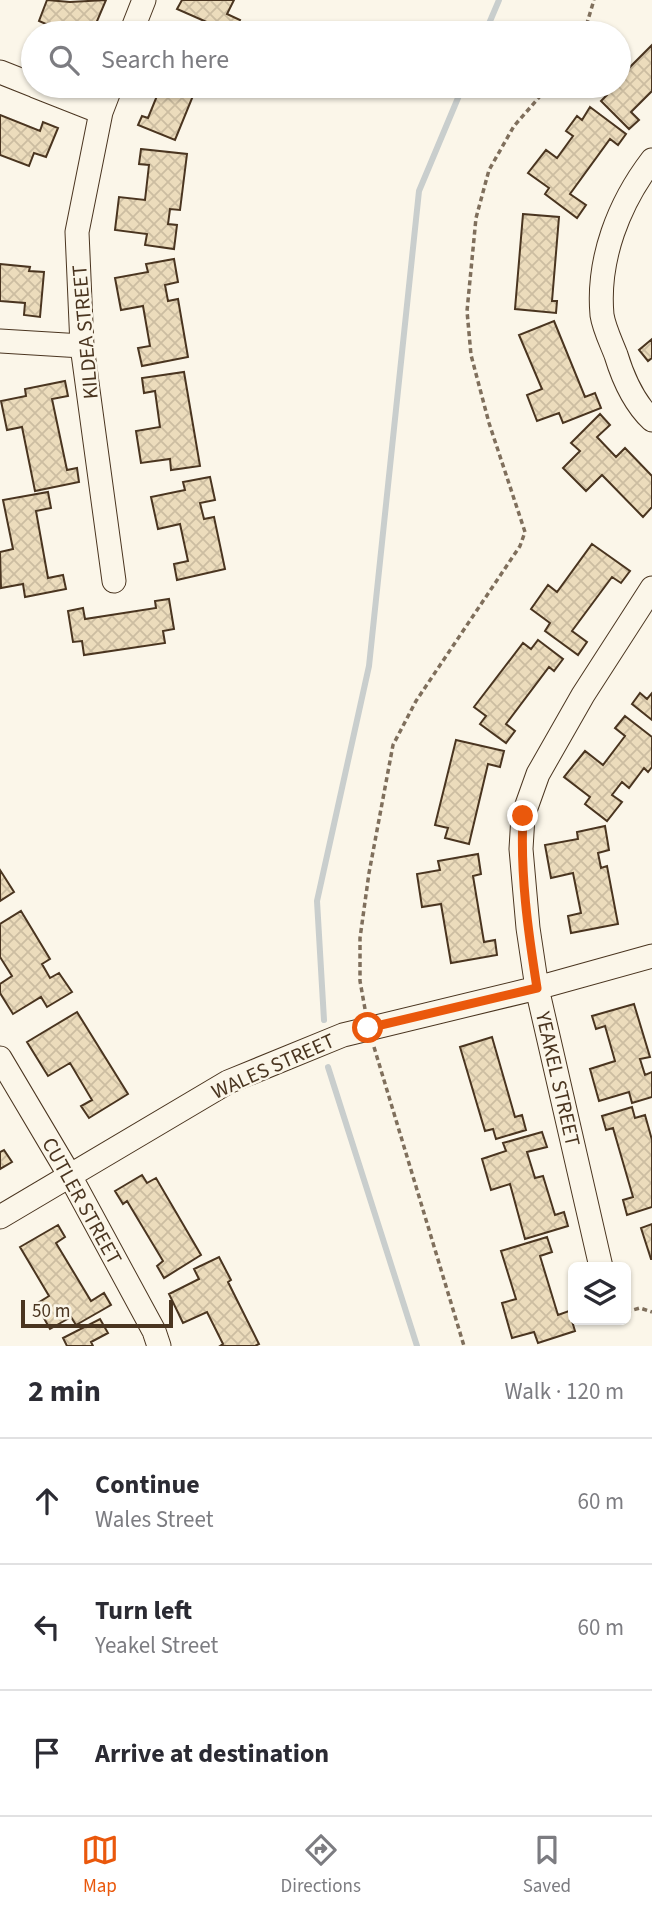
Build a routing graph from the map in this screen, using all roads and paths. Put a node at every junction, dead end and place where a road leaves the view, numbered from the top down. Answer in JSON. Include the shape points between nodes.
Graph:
{"nodes":[{"id":1,"x":144,"y":0,"type":"edge"},
{"id":2,"x":594,"y":0,"type":"edge"},
{"id":3,"x":136,"y":21,"type":"edge"},
{"id":4,"x":588,"y":21,"type":"edge"},
{"id":5,"x":0,"y":72,"type":"edge"},
{"id":6,"x":21,"y":80,"type":"edge"},
{"id":7,"x":66,"y":98,"type":"edge"},
{"id":8,"x":106,"y":98,"type":"edge"},
{"id":9,"x":538,"y":98,"type":"edge"},
{"id":10,"x":101,"y":112,"type":"junction"},
{"id":11,"x":652,"y":160,"type":"edge"},
{"id":12,"x":0,"y":341,"type":"edge"},
{"id":13,"x":82,"y":346,"type":"junction"},
{"id":14,"x":652,"y":420,"type":"edge"},
{"id":15,"x":114,"y":581,"type":"dead end"},
{"id":16,"x":652,"y":588,"type":"edge"},
{"id":17,"x":652,"y":956,"type":"edge"},
{"id":18,"x":537,"y":988,"type":"junction"},
{"id":19,"x":368,"y":1028,"type":"junction"},
{"id":20,"x":0,"y":1058,"type":"edge"},
{"id":21,"x":69,"y":1176,"type":"junction"},
{"id":22,"x":0,"y":1217,"type":"edge"},
{"id":23,"x":600,"y":1262,"type":"edge"},
{"id":24,"x":631,"y":1311,"type":"edge"},
{"id":25,"x":652,"y":1312,"type":"edge"},
{"id":26,"x":159,"y":1346,"type":"edge"},
{"id":27,"x":464,"y":1346,"type":"edge"}],
"edges":[{"from":1,"to":3,"type":"street"},
{"from":2,"to":4,"type":"path"},
{"from":5,"to":6,"type":"street"},
{"from":7,"to":10,"type":"street"},
{"from":8,"to":10,"type":"street","name":"KILDEA STREET"},
{"from":9,"to":19,"type":"path","via":[[514,126],[489,170],[476,218],[467,312],[471,355],[525,532],[416,701],[393,745],[360,938],[360,981]]},
{"from":10,"to":13,"type":"street","name":"KILDEA STREET","via":[[77,232]]},
{"from":11,"to":14,"type":"street","via":[[637,179],[615,226],[601,275],[603,317],[624,379]]},
{"from":12,"to":13,"type":"street"},
{"from":13,"to":15,"type":"street","name":"KILDEA STREET"},
{"from":16,"to":18,"type":"street","name":"YEAKEL STREET","via":[[538,774],[523,816],[523,876]]},
{"from":17,"to":18,"type":"street","name":"WALES STREET"},
{"from":18,"to":19,"type":"street","name":"WALES STREET"},
{"from":18,"to":23,"type":"street","name":"YEAKEL STREET"},
{"from":19,"to":21,"type":"street","name":"WALES STREET","via":[[228,1082]]},
{"from":19,"to":27,"type":"path"},
{"from":20,"to":21,"type":"street","name":"CUTLER STREET"},
{"from":21,"to":22,"type":"street","name":"WALES STREET"},
{"from":21,"to":26,"type":"street","name":"CUTLER STREET"},
{"from":24,"to":25,"type":"path"}]}
